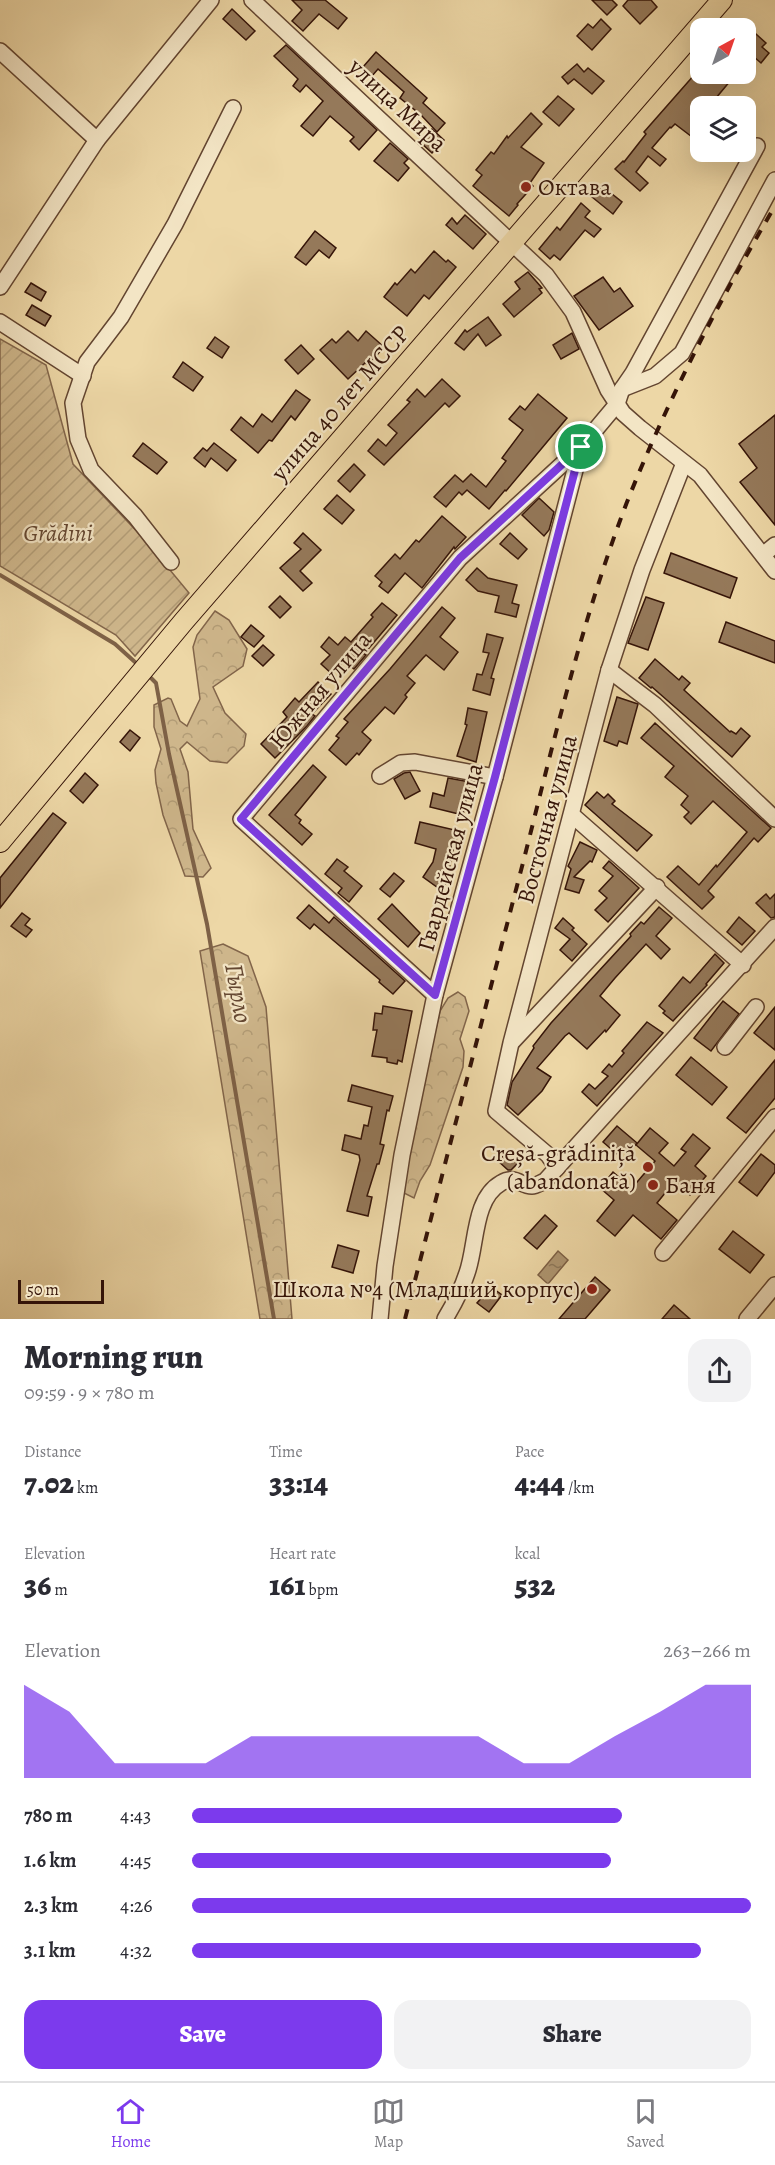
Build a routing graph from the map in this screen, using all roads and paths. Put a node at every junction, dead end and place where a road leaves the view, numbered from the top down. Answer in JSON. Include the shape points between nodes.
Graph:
{"nodes":[{"id":1,"x":211,"y":0,"type":"edge"},
{"id":2,"x":252,"y":0,"type":"edge"},
{"id":3,"x":722,"y":0,"type":"edge"},
{"id":4,"x":0,"y":51,"type":"edge"},
{"id":5,"x":233,"y":108,"type":"dead end"},
{"id":6,"x":97,"y":140,"type":"junction"},
{"id":7,"x":757,"y":146,"type":"dead end"},
{"id":8,"x":775,"y":180,"type":"edge"},
{"id":9,"x":513,"y":243,"type":"junction"},
{"id":10,"x":0,"y":287,"type":"edge"},
{"id":11,"x":0,"y":322,"type":"edge"},
{"id":12,"x":83,"y":376,"type":"junction"},
{"id":13,"x":622,"y":389,"type":"junction"},
{"id":14,"x":617,"y":404,"type":"junction"},
{"id":15,"x":581,"y":447,"type":"junction"},
{"id":16,"x":684,"y":463,"type":"junction"},
{"id":17,"x":775,"y":545,"type":"edge"},
{"id":18,"x":763,"y":555,"type":"junction"},
{"id":19,"x":171,"y":562,"type":"dead end"},
{"id":20,"x":775,"y":571,"type":"edge"},
{"id":21,"x":609,"y":670,"type":"junction"},
{"id":22,"x":380,"y":776,"type":"dead end"},
{"id":23,"x":495,"y":777,"type":"junction"},
{"id":24,"x":572,"y":815,"type":"junction"},
{"id":25,"x":775,"y":819,"type":"edge"},
{"id":26,"x":0,"y":842,"type":"edge"},
{"id":27,"x":657,"y":887,"type":"junction"},
{"id":28,"x":775,"y":927,"type":"edge"},
{"id":29,"x":743,"y":964,"type":"junction"},
{"id":30,"x":435,"y":995,"type":"junction"},
{"id":31,"x":756,"y":1007,"type":"dead end"},
{"id":32,"x":511,"y":1043,"type":"junction"},
{"id":33,"x":725,"y":1047,"type":"dead end"},
{"id":34,"x":775,"y":1117,"type":"edge"},
{"id":35,"x":557,"y":1168,"type":"junction"},
{"id":36,"x":663,"y":1253,"type":"dead end"},
{"id":37,"x":775,"y":1285,"type":"edge"},
{"id":38,"x":380,"y":1319,"type":"edge"},
{"id":39,"x":445,"y":1319,"type":"edge"},
{"id":40,"x":747,"y":1319,"type":"edge"}],
"edges":[{"from":1,"to":6,"type":"street"},
{"from":2,"to":9,"type":"street","name":"улица Мира"},
{"from":3,"to":9,"type":"main road","name":"улица 40 лет МССР"},
{"from":4,"to":6,"type":"street"},
{"from":5,"to":12,"type":"street","via":[[175,224],[121,316],[87,362]]},
{"from":6,"to":10,"type":"street"},
{"from":7,"to":13,"type":"street"},
{"from":8,"to":13,"type":"street","via":[[682,353],[655,376]]},
{"from":9,"to":14,"type":"street","name":"улица Мира","via":[[546,274],[573,312]]},
{"from":9,"to":26,"type":"main road","name":"улица 40 лет МССР","via":[[184,621]]},
{"from":11,"to":12,"type":"street"},
{"from":12,"to":19,"type":"street","via":[[73,403],[78,438],[91,470],[135,516]]},
{"from":13,"to":14,"type":"street"},
{"from":14,"to":15,"type":"street","name":"Южная улица"},
{"from":14,"to":16,"type":"street","name":"улица Мира","via":[[630,420]]},
{"from":15,"to":23,"type":"street","name":"Гвардейская улица"},
{"from":15,"to":30,"type":"street","name":"Южная улица","via":[[460,558],[241,819]]},
{"from":16,"to":18,"type":"street","name":"улица Мира","via":[[700,475]]},
{"from":16,"to":21,"type":"street","name":"Восточная улица","via":[[642,570]]},
{"from":17,"to":18,"type":"street"},
{"from":18,"to":20,"type":"street","name":"улица Мира"},
{"from":21,"to":24,"type":"street","name":"Восточная улица"},
{"from":21,"to":25,"type":"street","via":[[655,705]]},
{"from":22,"to":23,"type":"street","via":[[401,764],[414,762]]},
{"from":23,"to":30,"type":"street","name":"Гвардейская улица"},
{"from":24,"to":27,"type":"street"},
{"from":24,"to":32,"type":"street","name":"Восточная улица"},
{"from":27,"to":29,"type":"street"},
{"from":27,"to":32,"type":"street"},
{"from":28,"to":29,"type":"street"},
{"from":29,"to":35,"type":"street"},
{"from":30,"to":38,"type":"street","name":"Гвардейская улица","via":[[402,1155]]},
{"from":31,"to":33,"type":"street"},
{"from":32,"to":35,"type":"street","name":"Восточная улица","via":[[496,1111],[548,1155]]},
{"from":34,"to":36,"type":"street"},
{"from":35,"to":39,"type":"street","via":[[539,1184],[532,1186],[511,1179],[488,1195],[468,1271]]},
{"from":37,"to":40,"type":"street"}]}
